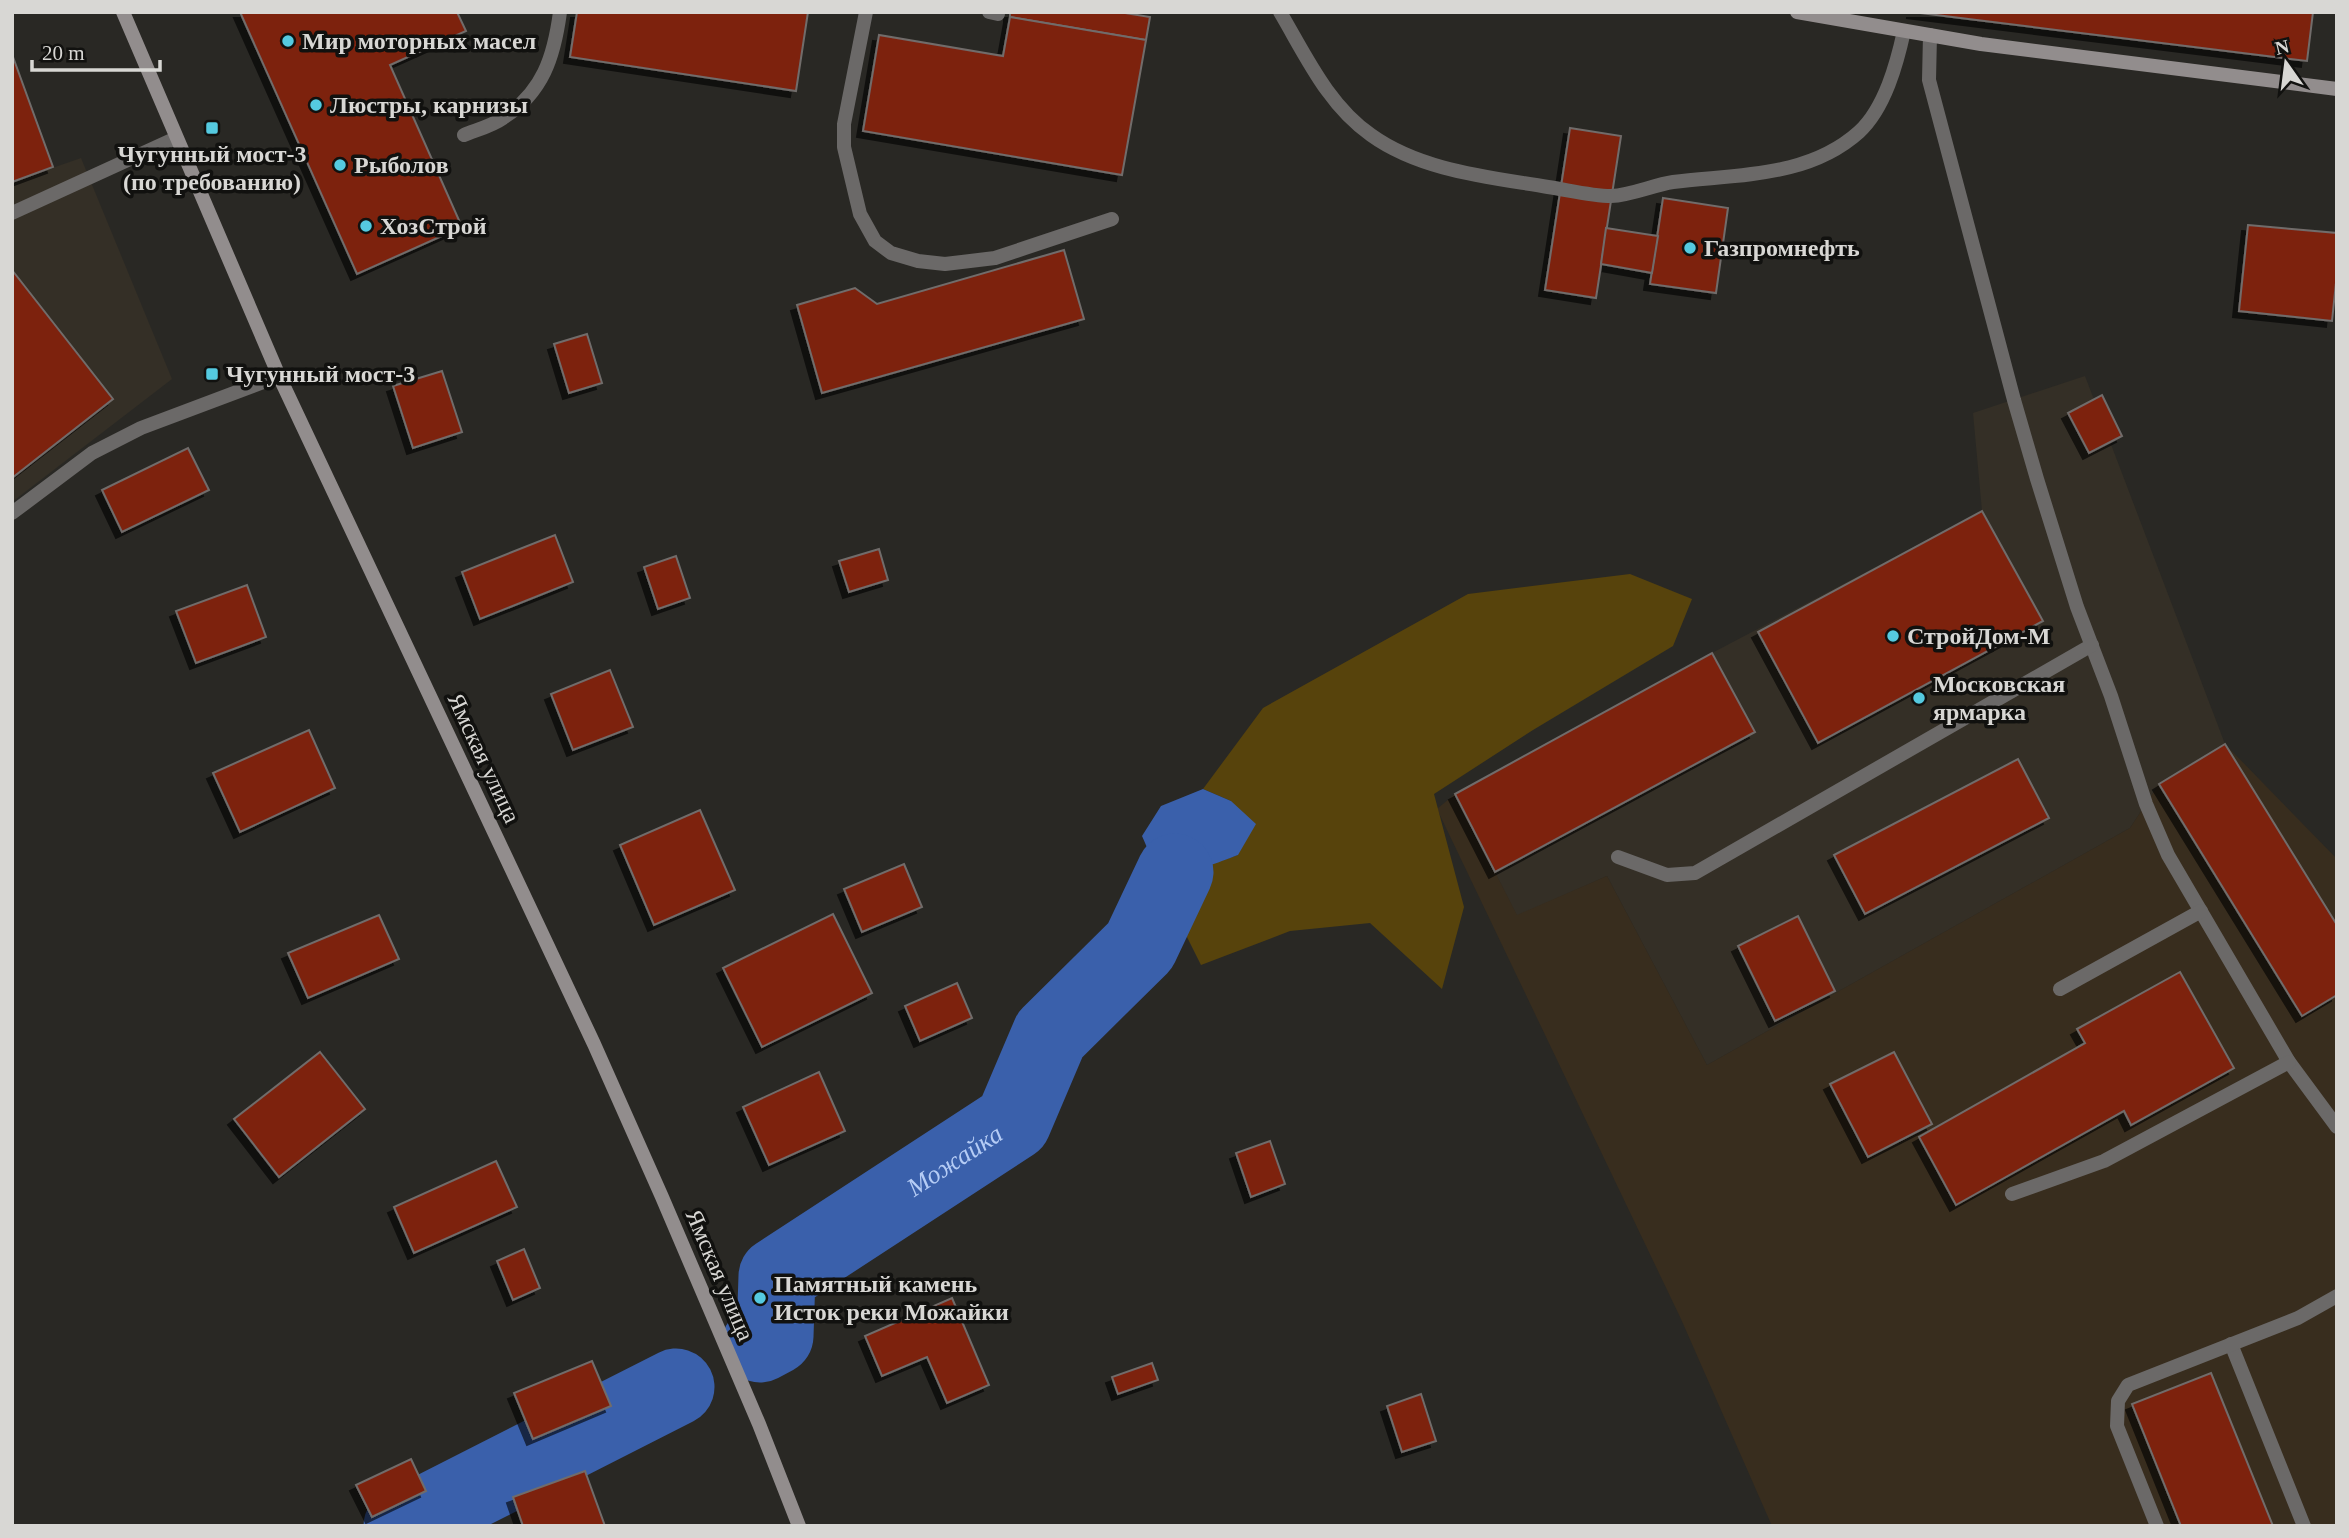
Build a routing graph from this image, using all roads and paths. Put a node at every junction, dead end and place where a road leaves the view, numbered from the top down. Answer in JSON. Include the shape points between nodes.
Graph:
{"nodes":[{"id":1,"x":123,"y":12,"type":"edge"},
{"id":2,"x":560,"y":12,"type":"edge"},
{"id":3,"x":866,"y":12,"type":"edge"},
{"id":4,"x":1280,"y":12,"type":"edge"},
{"id":5,"x":1797,"y":12,"type":"edge"},
{"id":6,"x":1904,"y":31,"type":"junction"},
{"id":7,"x":1930,"y":35,"type":"junction"},
{"id":8,"x":2337,"y":89,"type":"edge"},
{"id":9,"x":464,"y":135,"type":"dead end"},
{"id":10,"x":176,"y":138,"type":"junction"},
{"id":11,"x":12,"y":213,"type":"edge"},
{"id":12,"x":1112,"y":219,"type":"dead end"},
{"id":13,"x":279,"y":376,"type":"junction"},
{"id":14,"x":12,"y":513,"type":"edge"},
{"id":15,"x":2092,"y":645,"type":"junction"},
{"id":16,"x":1618,"y":857,"type":"dead end"},
{"id":17,"x":2201,"y":911,"type":"junction"},
{"id":18,"x":2060,"y":989,"type":"dead end"},
{"id":19,"x":2289,"y":1062,"type":"junction"},
{"id":20,"x":2337,"y":1128,"type":"edge"},
{"id":21,"x":2011,"y":1194,"type":"dead end"},
{"id":22,"x":2337,"y":1296,"type":"edge"},
{"id":23,"x":2231,"y":1344,"type":"junction"},
{"id":24,"x":799,"y":1526,"type":"edge"},
{"id":25,"x":2157,"y":1526,"type":"edge"},
{"id":26,"x":2304,"y":1526,"type":"edge"}],
"edges":[{"from":1,"to":10,"type":"main road","name":"Ямская улица"},
{"from":2,"to":9,"type":"lane","via":[[546,73],[527,99],[502,119]]},
{"from":3,"to":12,"type":"lane","via":[[844,124],[844,147],[860,214],[875,241],[900,256],[945,264],[995,258]]},
{"from":4,"to":6,"type":"lane","via":[[1332,99],[1372,136],[1433,164],[1612,196],[1672,182],[1787,170],[1834,150],[1860,131],[1874,113]]},
{"from":5,"to":6,"type":"main road"},
{"from":6,"to":7,"type":"main road"},
{"from":7,"to":8,"type":"main road"},
{"from":7,"to":15,"type":"lane","via":[[1929,80],[2014,400]]},
{"from":10,"to":11,"type":"lane"},
{"from":10,"to":13,"type":"main road","name":"Ямская улица"},
{"from":13,"to":14,"type":"lane","via":[[141,428],[92,453]]},
{"from":13,"to":24,"type":"main road","name":"Ямская улица","via":[[605,1070]]},
{"from":15,"to":16,"type":"lane","via":[[1695,873],[1667,876]]},
{"from":15,"to":17,"type":"lane","via":[[2146,804],[2168,855]]},
{"from":17,"to":18,"type":"lane"},
{"from":17,"to":19,"type":"lane"},
{"from":19,"to":20,"type":"lane"},
{"from":19,"to":21,"type":"lane","via":[[2104,1161]]},
{"from":22,"to":23,"type":"lane","via":[[2298,1318]]},
{"from":23,"to":25,"type":"lane","via":[[2128,1385],[2118,1401],[2117,1426]]},
{"from":23,"to":26,"type":"lane"}]}
